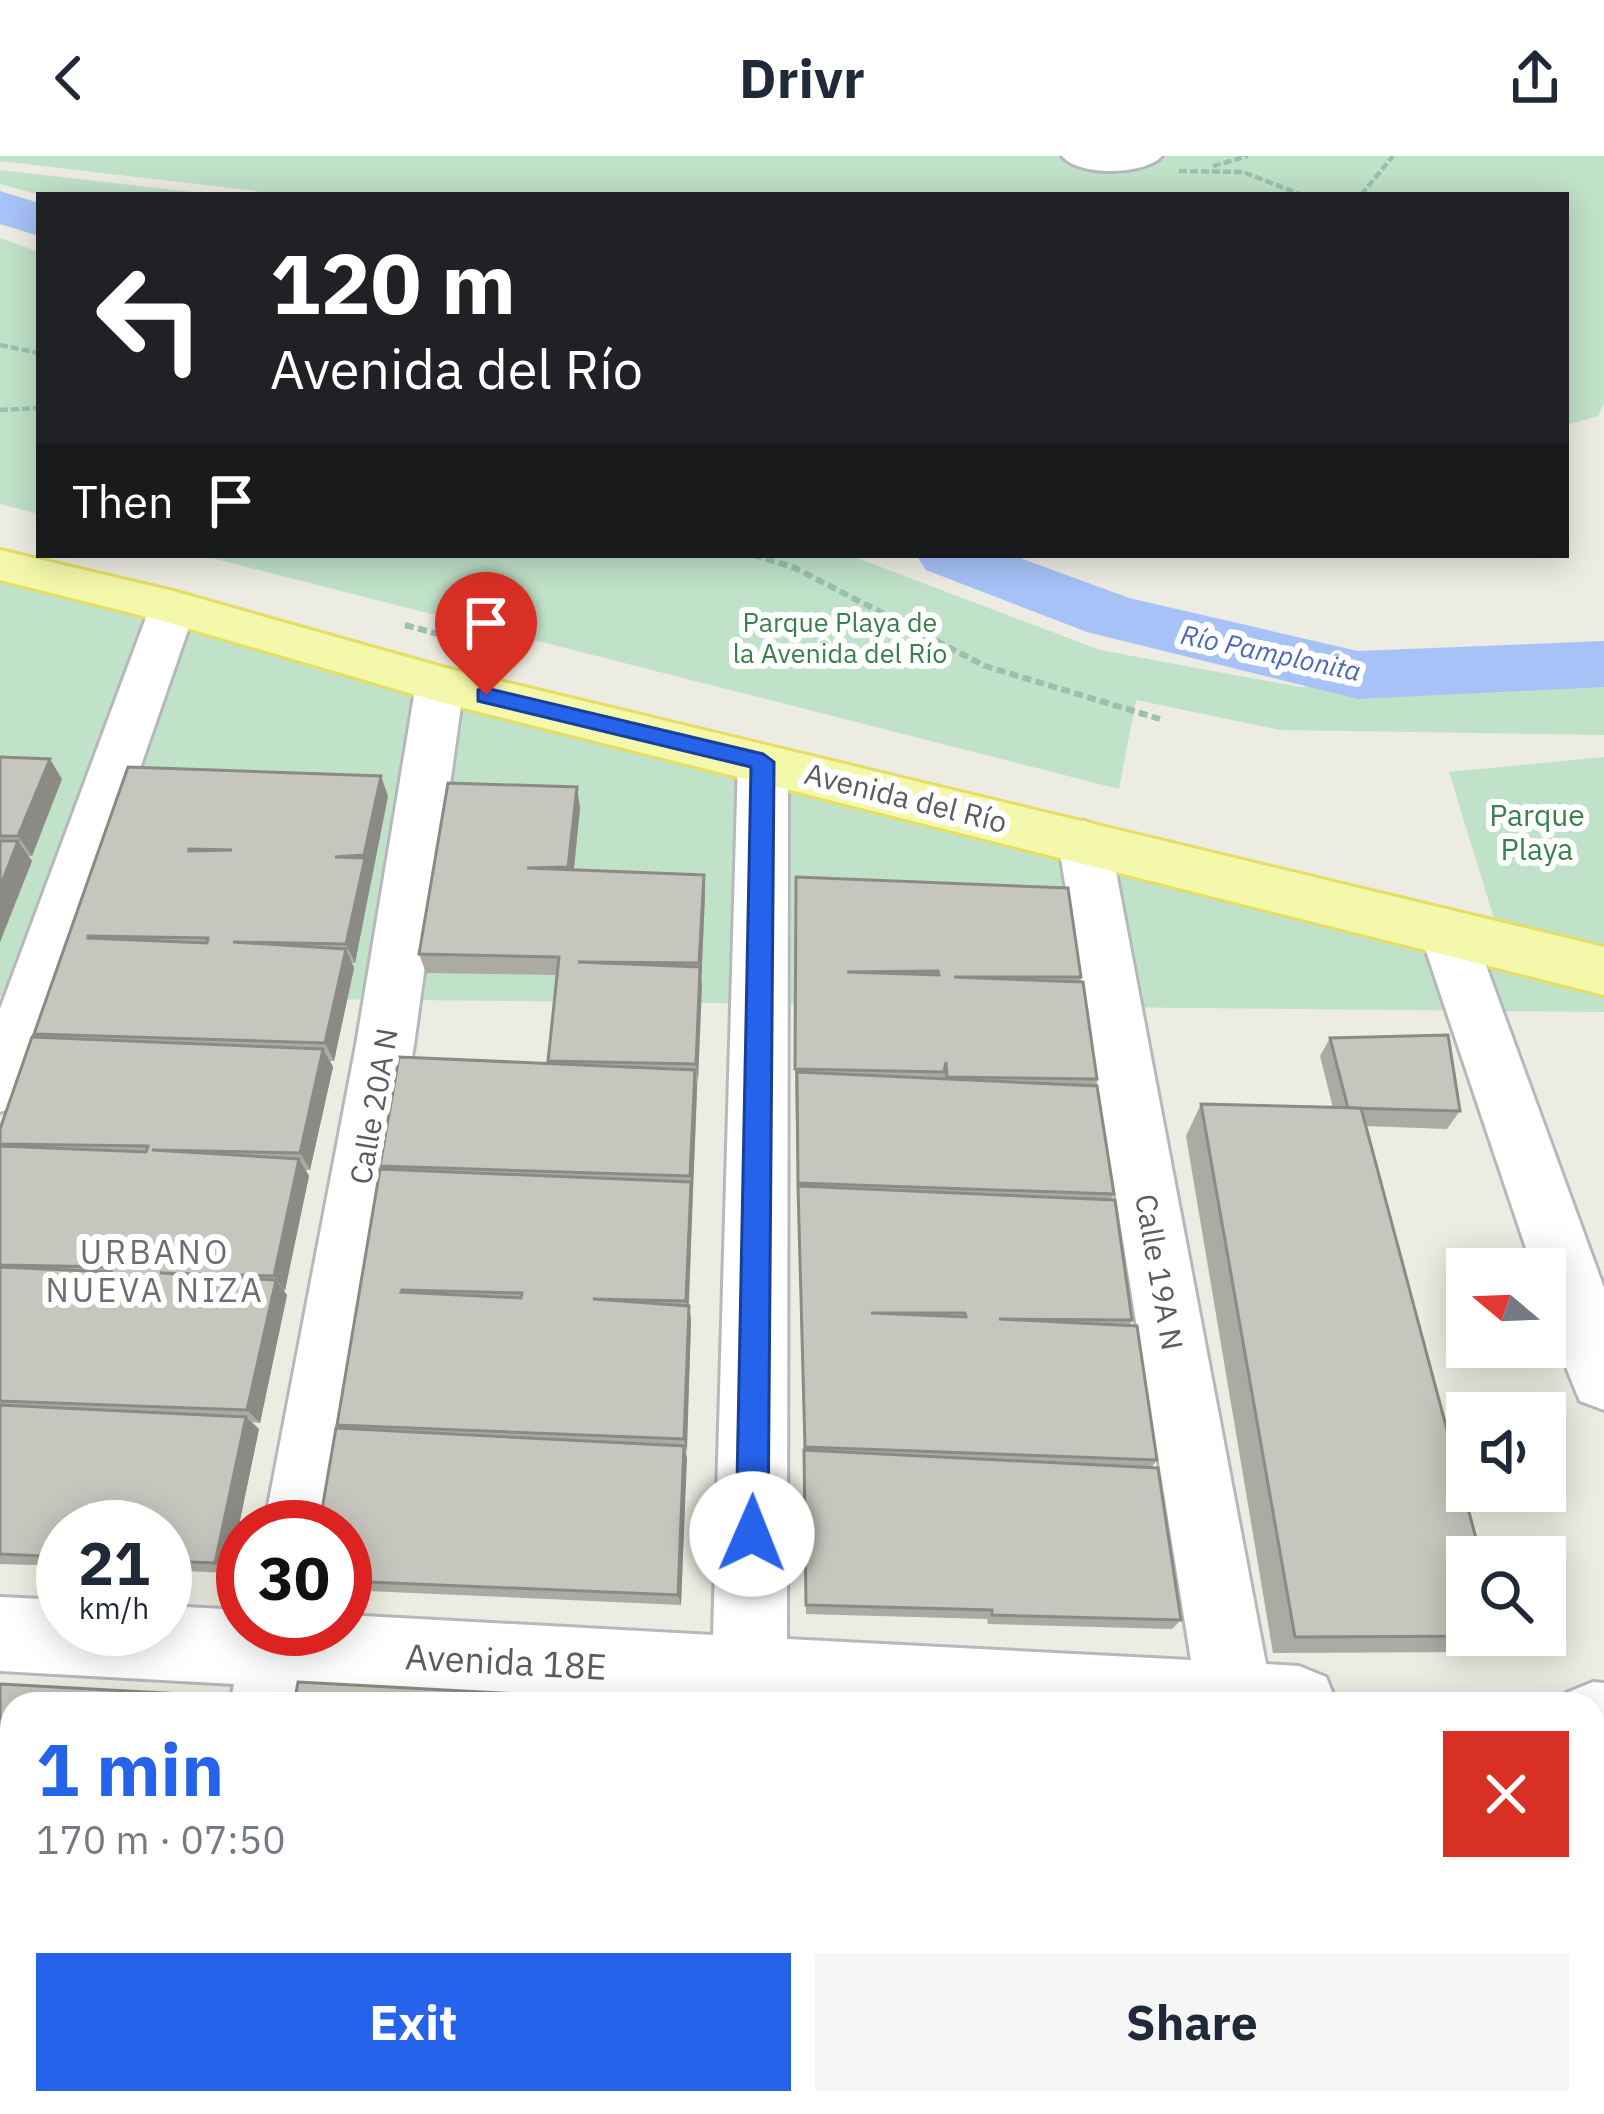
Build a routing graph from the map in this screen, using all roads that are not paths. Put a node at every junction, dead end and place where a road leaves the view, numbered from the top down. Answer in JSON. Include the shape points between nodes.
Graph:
{"nodes":[{"id":1,"x":1078,"y":156,"type":"edge"},
{"id":2,"x":1154,"y":165,"type":"edge"},
{"id":3,"x":0,"y":565,"type":"edge"},
{"id":4,"x":173,"y":607,"type":"junction"},
{"id":5,"x":440,"y":684,"type":"junction"},
{"id":6,"x":763,"y":762,"type":"junction"},
{"id":7,"x":1084,"y":840,"type":"junction"},
{"id":8,"x":1445,"y":930,"type":"junction"},
{"id":9,"x":1604,"y":970,"type":"edge"},
{"id":10,"x":0,"y":1088,"type":"edge"},
{"id":11,"x":1604,"y":1379,"type":"edge"},
{"id":12,"x":304,"y":1500,"type":"edge"},
{"id":13,"x":0,"y":1634,"type":"edge"},
{"id":14,"x":275,"y":1660,"type":"edge"},
{"id":15,"x":749,"y":1690,"type":"edge"},
{"id":16,"x":827,"y":1692,"type":"edge"},
{"id":17,"x":1255,"y":1692,"type":"edge"}],
"edges":[{"from":1,"to":2,"type":"street"},
{"from":3,"to":4,"type":"main road","name":"Avenida del Río"},
{"from":4,"to":5,"type":"main road","name":"Avenida del Río"},
{"from":4,"to":10,"type":"street"},
{"from":5,"to":6,"type":"main road","name":"Avenida del Río"},
{"from":5,"to":12,"type":"street","name":"Calle 20A N"},
{"from":6,"to":7,"type":"main road","name":"Avenida del Río"},
{"from":6,"to":15,"type":"street"},
{"from":7,"to":8,"type":"main road","name":"Avenida del Río"},
{"from":7,"to":17,"type":"street","name":"Calle 19A N"},
{"from":8,"to":9,"type":"main road","name":"Avenida del Río"},
{"from":8,"to":11,"type":"street"},
{"from":13,"to":14,"type":"street","name":"Avenida 18E"},
{"from":14,"to":15,"type":"street","name":"Avenida 18E"},
{"from":15,"to":16,"type":"street","name":"Avenida 18E"}]}
